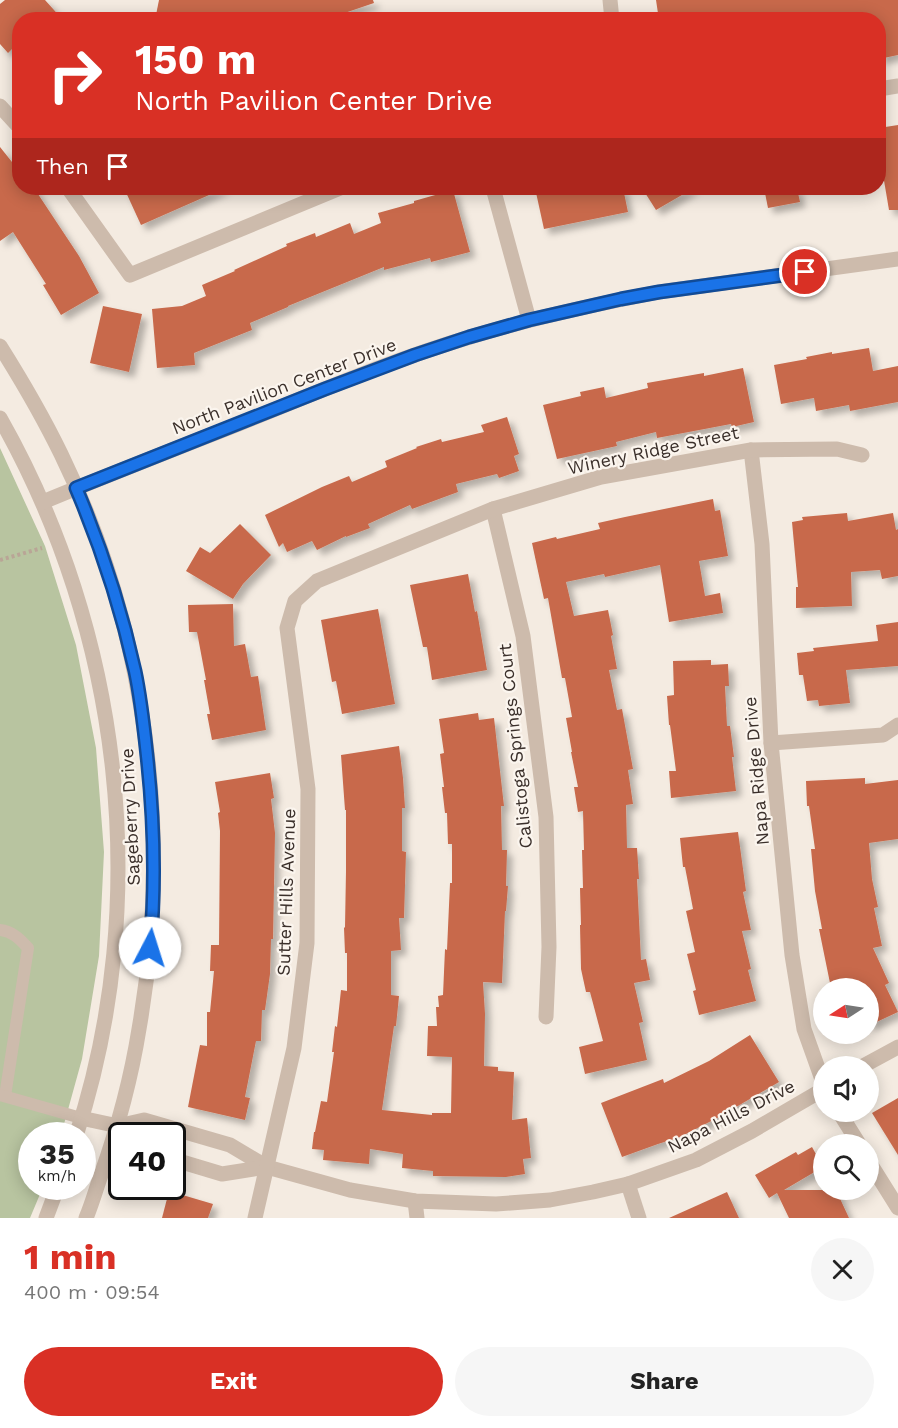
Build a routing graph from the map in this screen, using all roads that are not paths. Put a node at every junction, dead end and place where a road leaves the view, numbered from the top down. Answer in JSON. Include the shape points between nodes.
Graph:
{"nodes":[{"id":1,"x":0,"y":106,"type":"edge"},
{"id":2,"x":12,"y":119,"type":"edge"},
{"id":3,"x":73,"y":195,"type":"edge"},
{"id":4,"x":323,"y":195,"type":"edge"},
{"id":5,"x":495,"y":195,"type":"edge"},
{"id":6,"x":898,"y":259,"type":"edge"},
{"id":7,"x":529,"y":320,"type":"junction"},
{"id":8,"x":0,"y":346,"type":"edge"},
{"id":9,"x":0,"y":418,"type":"edge"},
{"id":10,"x":751,"y":450,"type":"junction"},
{"id":11,"x":862,"y":455,"type":"dead end"},
{"id":12,"x":76,"y":488,"type":"junction"},
{"id":13,"x":43,"y":502,"type":"junction"},
{"id":14,"x":493,"y":509,"type":"junction"},
{"id":15,"x":295,"y":601,"type":"joint"},
{"id":16,"x":898,"y":725,"type":"edge"},
{"id":17,"x":771,"y":743,"type":"junction"},
{"id":18,"x":0,"y":930,"type":"edge"},
{"id":19,"x":546,"y":1017,"type":"dead end"},
{"id":20,"x":898,"y":1047,"type":"edge"},
{"id":21,"x":814,"y":1056,"type":"edge"},
{"id":22,"x":879,"y":1057,"type":"edge"},
{"id":23,"x":3,"y":1095,"type":"edge"},
{"id":24,"x":813,"y":1095,"type":"edge"},
{"id":25,"x":81,"y":1118,"type":"junction"},
{"id":26,"x":80,"y":1122,"type":"edge"},
{"id":27,"x":123,"y":1122,"type":"edge"},
{"id":28,"x":108,"y":1127,"type":"edge"},
{"id":29,"x":186,"y":1133,"type":"edge"},
{"id":30,"x":186,"y":1162,"type":"edge"},
{"id":31,"x":108,"y":1165,"type":"edge"},
{"id":32,"x":267,"y":1167,"type":"junction"},
{"id":33,"x":879,"y":1178,"type":"edge"},
{"id":34,"x":628,"y":1184,"type":"junction"},
{"id":35,"x":53,"y":1200,"type":"edge"},
{"id":36,"x":415,"y":1202,"type":"junction"},
{"id":37,"x":898,"y":1208,"type":"edge"},
{"id":38,"x":46,"y":1218,"type":"edge"},
{"id":39,"x":86,"y":1218,"type":"edge"},
{"id":40,"x":255,"y":1218,"type":"edge"},
{"id":41,"x":417,"y":1218,"type":"edge"},
{"id":42,"x":639,"y":1218,"type":"edge"}],
"edges":[{"from":1,"to":2,"type":"street"},
{"from":3,"to":4,"type":"street","via":[[130,275]]},
{"from":5,"to":7,"type":"street"},
{"from":6,"to":7,"type":"street","name":"North Pavilion Center Drive","via":[[659,292]]},
{"from":7,"to":12,"type":"street","name":"North Pavilion Center Drive","via":[[415,355]]},
{"from":8,"to":12,"type":"street","name":"Sageberry Drive","via":[[47,425]]},
{"from":9,"to":13,"type":"street","name":"Sageberry Drive"},
{"from":10,"to":11,"type":"street","name":"Winery Ridge Street","via":[[837,449]]},
{"from":10,"to":14,"type":"street","name":"Winery Ridge Street","via":[[601,477]]},
{"from":10,"to":17,"type":"street","name":"Napa Ridge Drive","via":[[762,544]]},
{"from":12,"to":13,"type":"street","name":"North Pavilion Center Drive"},
{"from":12,"to":27,"type":"street","name":"Sageberry Drive","via":[[107,571],[135,673],[152,799],[153,912],[145,996]]},
{"from":13,"to":25,"type":"street","name":"Sageberry Drive","via":[[89,638],[101,692],[116,803],[114,948],[102,1032]]},
{"from":14,"to":15,"type":"street","name":"Winery Ridge Street","via":[[317,581]]},
{"from":14,"to":19,"type":"street","name":"Calistoga Springs Court","via":[[523,636],[546,817]]},
{"from":15,"to":32,"type":"street","name":"Sutter Hills Avenue","via":[[287,628],[308,789],[307,943],[294,1048]]},
{"from":16,"to":17,"type":"street","via":[[883,735]]},
{"from":17,"to":21,"type":"street","name":"Napa Ridge Drive","via":[[792,955],[804,1029]]},
{"from":18,"to":23,"type":"lane","via":[[19,938],[28,948]]},
{"from":20,"to":22,"type":"street"},
{"from":23,"to":25,"type":"lane"},
{"from":24,"to":34,"type":"street","name":"Napa Hills Drive","via":[[696,1160]]},
{"from":25,"to":26,"type":"street","name":"Sageberry Drive"},
{"from":25,"to":28,"type":"street","name":"Napa Hills Drive"},
{"from":29,"to":32,"type":"street","name":"Napa Hills Drive","via":[[230,1146]]},
{"from":30,"to":32,"type":"street","name":"Napa Hills Drive","via":[[222,1174]]},
{"from":31,"to":39,"type":"street","name":"Sageberry Drive"},
{"from":32,"to":36,"type":"street","name":"Napa Hills Drive","via":[[350,1190]]},
{"from":32,"to":40,"type":"street","name":"Sutter Hills Avenue"},
{"from":33,"to":37,"type":"street"},
{"from":34,"to":36,"type":"street","name":"Napa Hills Drive","via":[[550,1200],[496,1204]]},
{"from":34,"to":42,"type":"street"},
{"from":35,"to":38,"type":"street"},
{"from":36,"to":41,"type":"street"}]}
